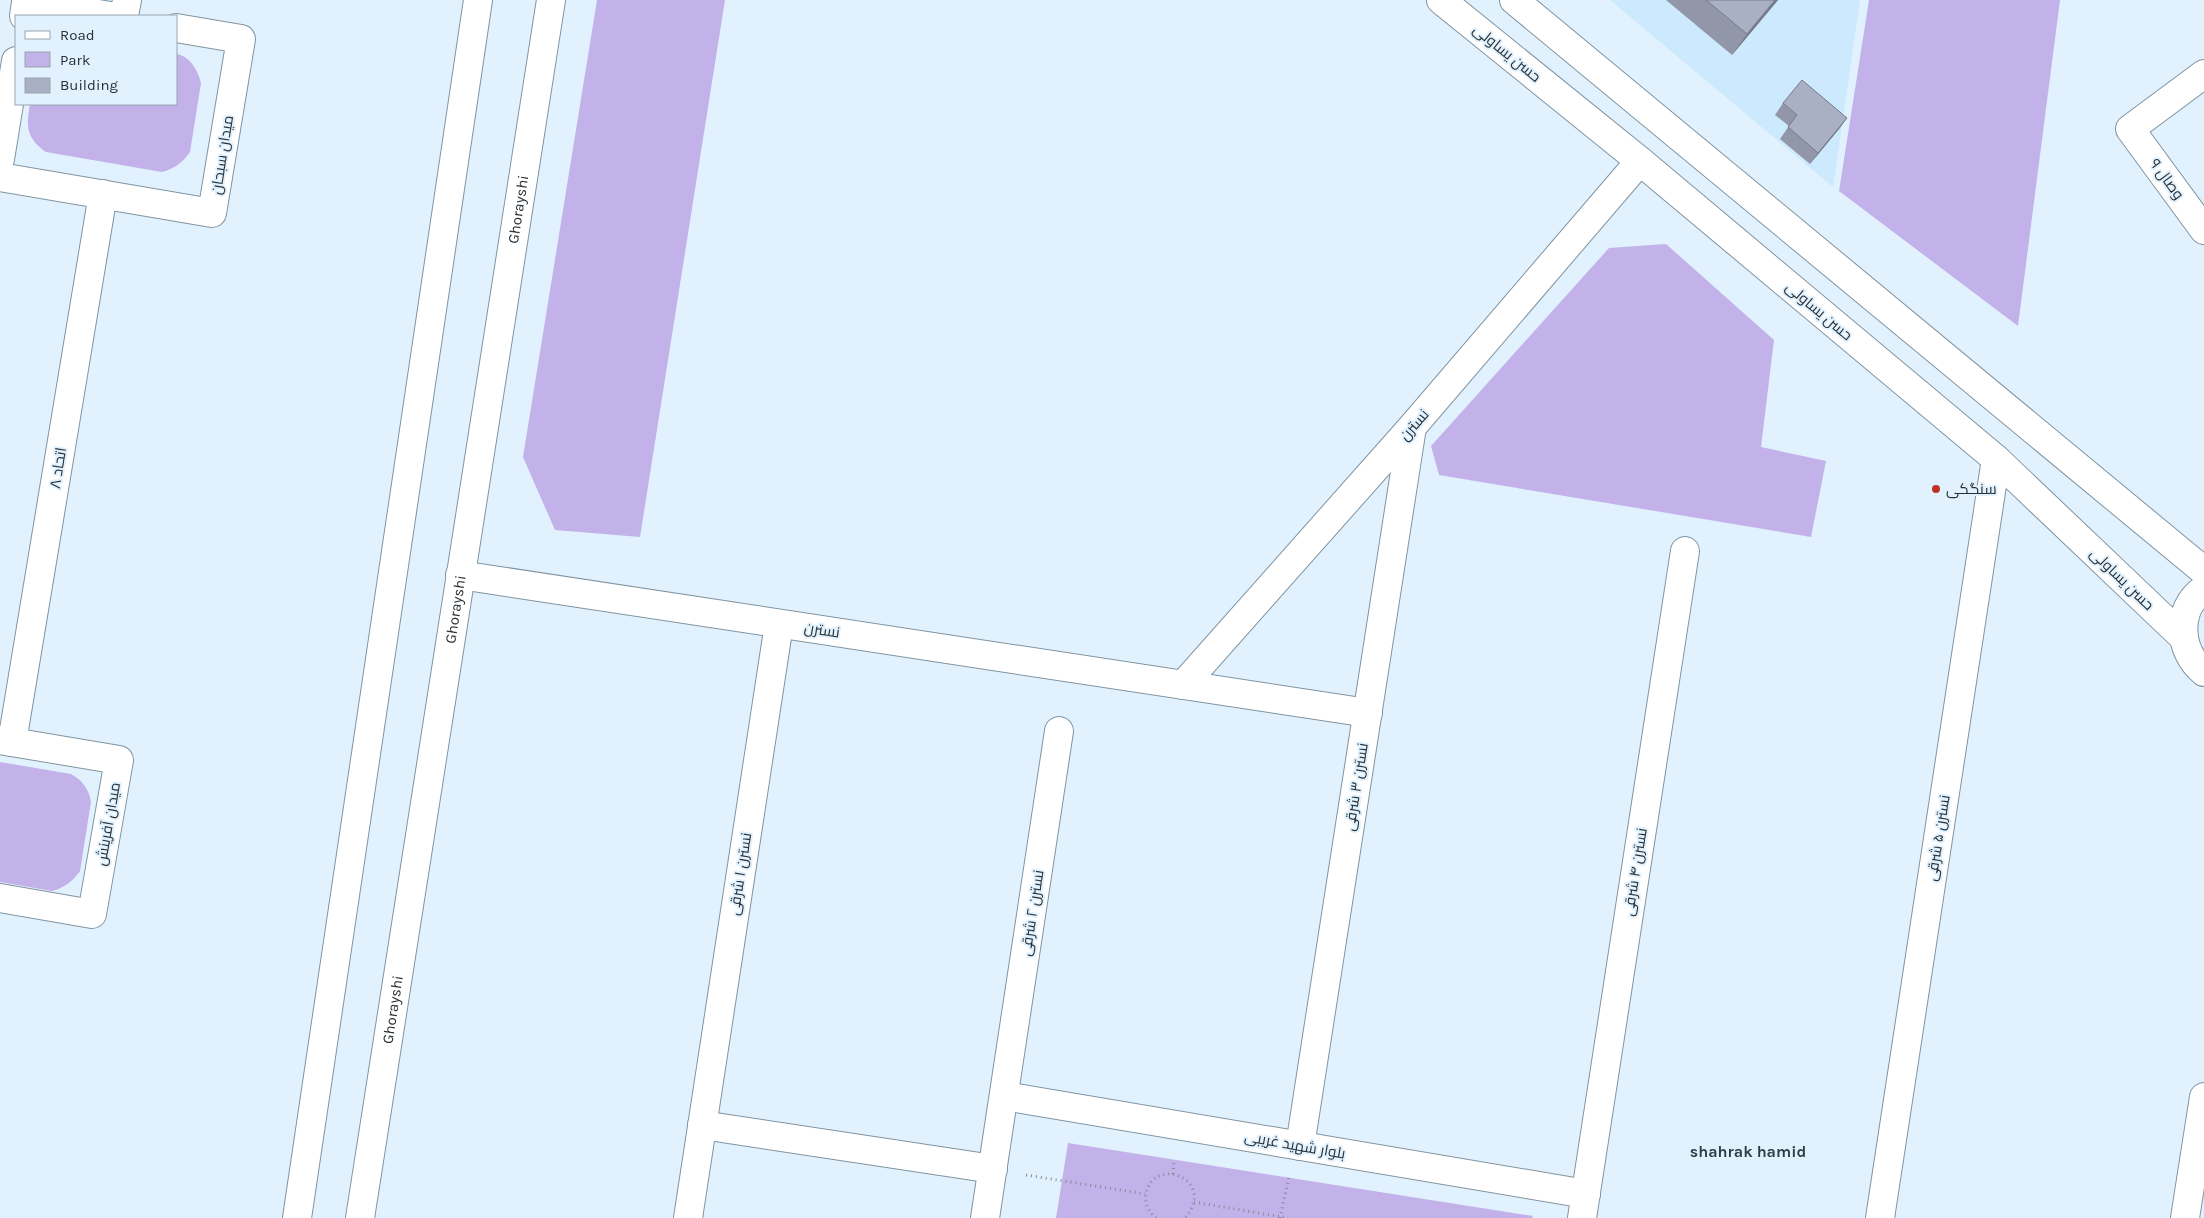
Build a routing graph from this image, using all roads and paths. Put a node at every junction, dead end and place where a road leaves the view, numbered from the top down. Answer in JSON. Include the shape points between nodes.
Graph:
{"nodes":[{"id":1,"x":127,"y":0,"type":"edge"},
{"id":2,"x":478,"y":0,"type":"edge"},
{"id":3,"x":552,"y":0,"type":"edge"},
{"id":4,"x":1441,"y":0,"type":"edge"},
{"id":5,"x":1514,"y":0,"type":"edge"},
{"id":6,"x":24,"y":15,"type":"edge"},
{"id":7,"x":104,"y":15,"type":"edge"},
{"id":8,"x":124,"y":15,"type":"edge"},
{"id":9,"x":178,"y":28,"type":"edge"},
{"id":10,"x":2204,"y":74,"type":"edge"},
{"id":11,"x":10,"y":75,"type":"edge"},
{"id":12,"x":0,"y":158,"type":"edge"},
{"id":13,"x":1640,"y":161,"type":"junction"},
{"id":14,"x":0,"y":177,"type":"edge"},
{"id":15,"x":103,"y":194,"type":"junction"},
{"id":16,"x":2204,"y":230,"type":"edge"},
{"id":17,"x":1412,"y":427,"type":"junction"},
{"id":18,"x":1996,"y":459,"type":"junction"},
{"id":19,"x":1685,"y":551,"type":"dead end"},
{"id":20,"x":2204,"y":571,"type":"edge"},
{"id":21,"x":460,"y":575,"type":"junction"},
{"id":22,"x":2204,"y":589,"type":"edge"},
{"id":23,"x":779,"y":624,"type":"junction"},
{"id":24,"x":2183,"y":637,"type":"junction"},
{"id":25,"x":2204,"y":672,"type":"edge"},
{"id":26,"x":1183,"y":685,"type":"junction"},
{"id":27,"x":1368,"y":713,"type":"junction"},
{"id":28,"x":1059,"y":731,"type":"dead end"},
{"id":29,"x":6,"y":741,"type":"edge"},
{"id":30,"x":0,"y":898,"type":"edge"},
{"id":31,"x":1004,"y":1096,"type":"junction"},
{"id":32,"x":2204,"y":1097,"type":"edge"},
{"id":33,"x":702,"y":1125,"type":"junction"},
{"id":34,"x":1300,"y":1146,"type":"junction"},
{"id":35,"x":993,"y":1169,"type":"junction"},
{"id":36,"x":1145,"y":1194,"type":"junction"},
{"id":37,"x":1194,"y":1202,"type":"junction"},
{"id":38,"x":1584,"y":1206,"type":"edge"},
{"id":39,"x":1280,"y":1217,"type":"edge"},
{"id":40,"x":297,"y":1218,"type":"edge"},
{"id":41,"x":360,"y":1218,"type":"edge"},
{"id":42,"x":688,"y":1218,"type":"edge"},
{"id":43,"x":985,"y":1218,"type":"edge"},
{"id":44,"x":1156,"y":1218,"type":"edge"},
{"id":45,"x":1185,"y":1218,"type":"edge"},
{"id":46,"x":1288,"y":1218,"type":"edge"},
{"id":47,"x":1880,"y":1218,"type":"edge"},
{"id":48,"x":2185,"y":1218,"type":"edge"}],
"edges":[{"from":1,"to":8,"type":"street"},
{"from":2,"to":40,"type":"street"},
{"from":3,"to":21,"type":"street","name":"Ghorayshi"},
{"from":4,"to":13,"type":"street","name":"حسن یساولی"},
{"from":5,"to":20,"type":"street"},
{"from":6,"to":7,"type":"street","via":[[26,2]]},
{"from":9,"to":15,"type":"street","name":"میدان سبحان","via":[[241,39],[212,213]]},
{"from":10,"to":16,"type":"street","name":"وصال ۹","via":[[2130,129]]},
{"from":11,"to":12,"type":"street"},
{"from":13,"to":17,"type":"street","name":"نسترن"},
{"from":13,"to":18,"type":"street","name":"حسن یساولی"},
{"from":14,"to":15,"type":"street","name":"میدان سبحان"},
{"from":15,"to":29,"type":"street","name":"اتحاد ۸"},
{"from":17,"to":26,"type":"street","name":"نسترن"},
{"from":17,"to":27,"type":"street","name":"نسترن ۳ شرقی"},
{"from":18,"to":24,"type":"street","name":"حسن یساولی"},
{"from":18,"to":47,"type":"street","name":"نسترن ۵ شرقی"},
{"from":19,"to":38,"type":"street","name":"نسترن ۴ شرقی"},
{"from":21,"to":23,"type":"street","name":"نسترن"},
{"from":21,"to":41,"type":"street","name":"Ghorayshi"},
{"from":22,"to":24,"type":"street","via":[[2190,604],[2184,620]]},
{"from":23,"to":26,"type":"street","name":"نسترن"},
{"from":23,"to":33,"type":"street","name":"نسترن ۱ شرقی"},
{"from":24,"to":25,"type":"street","via":[[2187,653]]},
{"from":26,"to":27,"type":"street","name":"نسترن"},
{"from":27,"to":34,"type":"street","name":"نسترن ۳ شرقی"},
{"from":28,"to":31,"type":"street","name":"نسترن ۲ شرقی"},
{"from":29,"to":30,"type":"street","name":"میدان آفرینش","via":[[118,760],[92,914]]},
{"from":31,"to":34,"type":"street","name":"بلوار شهید غریبی"},
{"from":31,"to":35,"type":"street","name":"نسترن ۲ شرقی"},
{"from":32,"to":48,"type":"street"},
{"from":33,"to":35,"type":"street"},
{"from":33,"to":42,"type":"street","name":"نسترن ۱ شرقی"},
{"from":34,"to":38,"type":"street","name":"بلوار شهید غریبی"},
{"from":34,"to":39,"type":"path","via":[[1287,1182]]},
{"from":35,"to":36,"type":"path"},
{"from":35,"to":43,"type":"street","name":"نسترن ۲ شرقی"},
{"from":36,"to":37,"type":"path","via":[[1149,1184],[1168,1173],[1188,1181],[1194,1191]]},
{"from":36,"to":44,"type":"path","via":[[1146,1204]]},
{"from":37,"to":39,"type":"path"},
{"from":37,"to":45,"type":"path"},
{"from":39,"to":46,"type":"path"}]}
